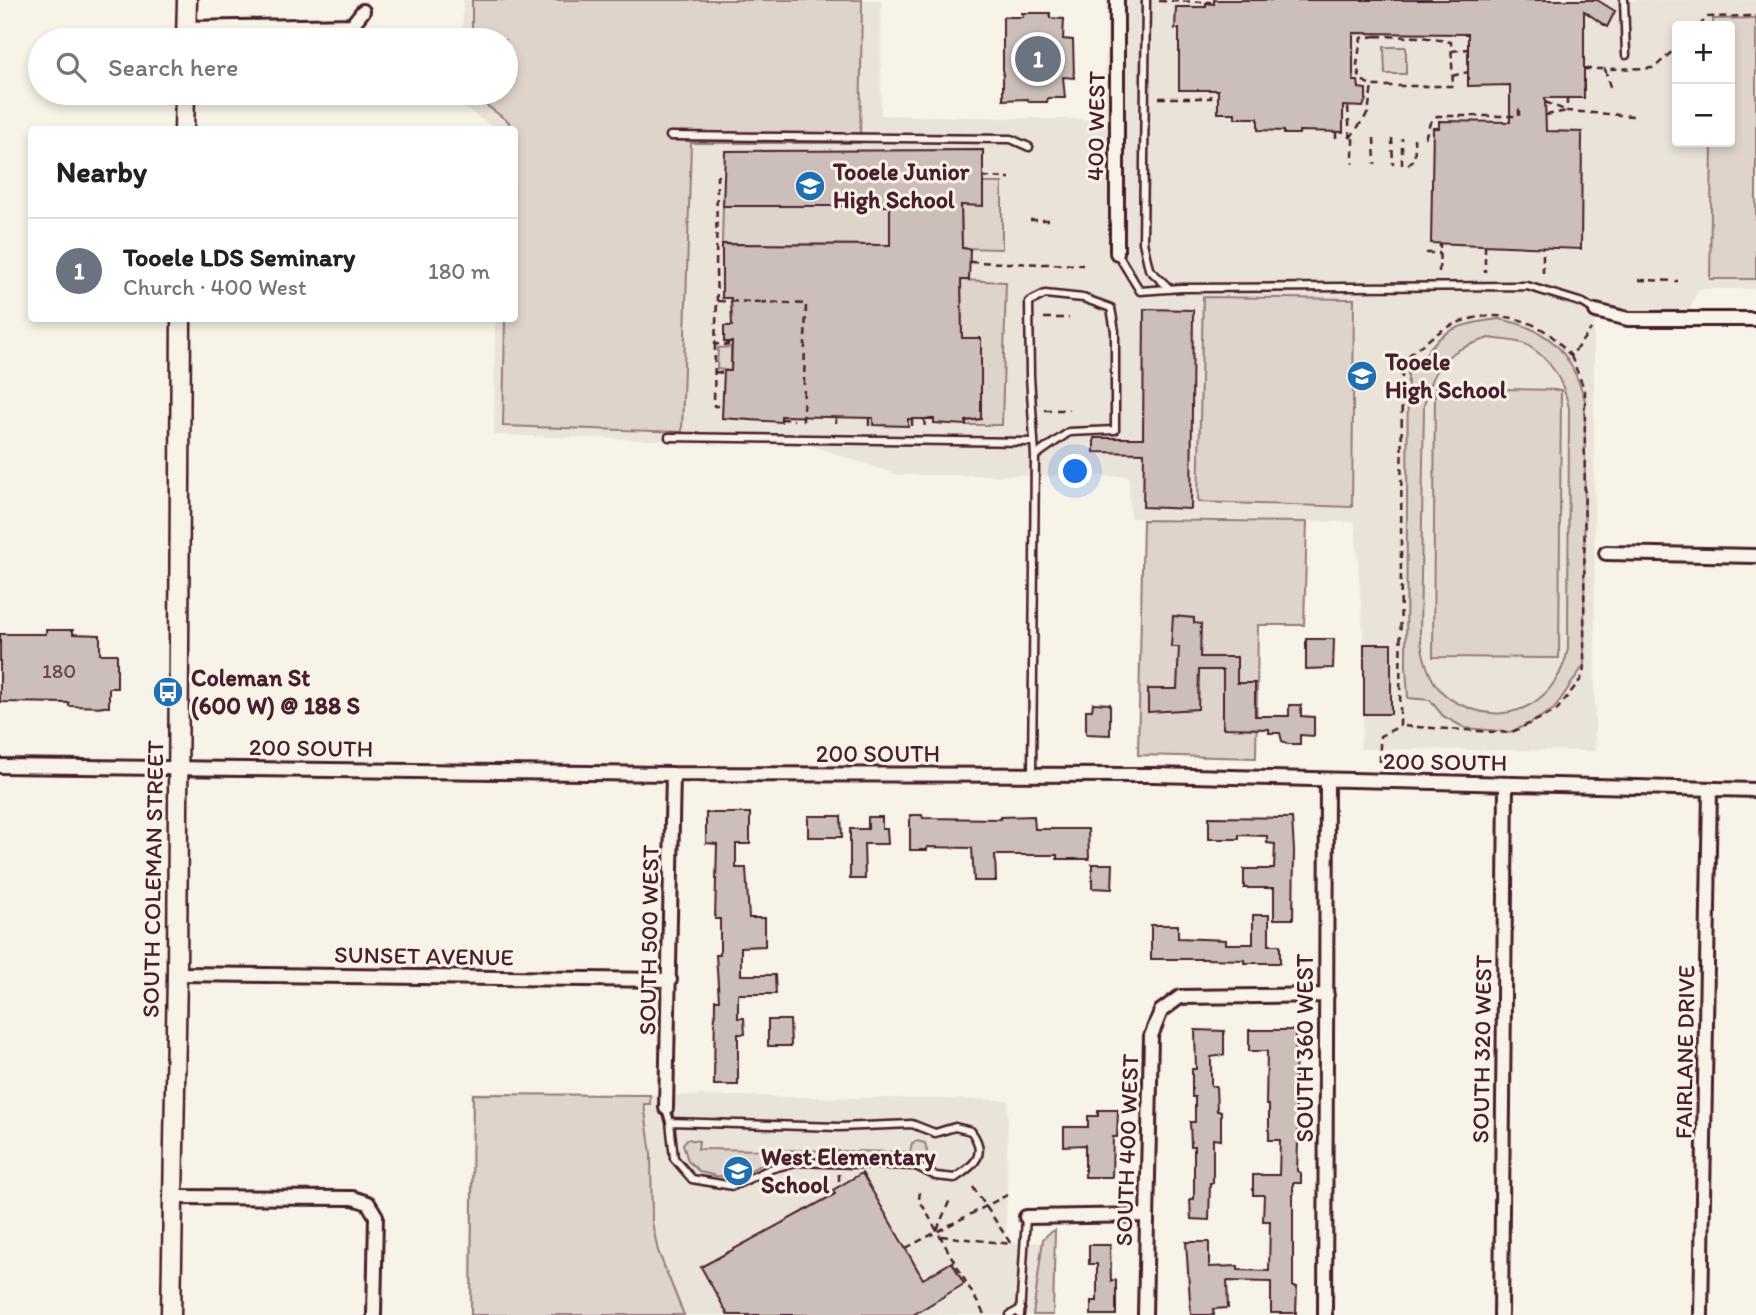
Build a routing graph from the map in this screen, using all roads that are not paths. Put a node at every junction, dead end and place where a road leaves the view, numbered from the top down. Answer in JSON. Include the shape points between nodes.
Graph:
{"nodes":[{"id":1,"x":187,"y":0,"type":"edge"},
{"id":2,"x":1117,"y":0,"type":"edge"},
{"id":3,"x":1146,"y":0,"type":"edge"},
{"id":4,"x":1624,"y":0,"type":"edge"},
{"id":5,"x":363,"y":11,"type":"dead end"},
{"id":6,"x":187,"y":28,"type":"edge"},
{"id":7,"x":297,"y":28,"type":"edge"},
{"id":8,"x":1626,"y":55,"type":"dead end"},
{"id":9,"x":185,"y":105,"type":"edge"},
{"id":10,"x":184,"y":126,"type":"edge"},
{"id":11,"x":670,"y":136,"type":"dead end"},
{"id":12,"x":1029,"y":147,"type":"dead end"},
{"id":13,"x":1116,"y":253,"type":"joint"},
{"id":14,"x":1170,"y":289,"type":"junction"},
{"id":15,"x":1596,"y":311,"type":"joint"},
{"id":16,"x":1756,"y":319,"type":"edge"},
{"id":17,"x":181,"y":322,"type":"edge"},
{"id":18,"x":669,"y":437,"type":"dead end"},
{"id":19,"x":1034,"y":442,"type":"junction"},
{"id":20,"x":1035,"y":456,"type":"junction"},
{"id":21,"x":1606,"y":553,"type":"dead end"},
{"id":22,"x":1756,"y":556,"type":"edge"},
{"id":23,"x":0,"y":766,"type":"edge"},
{"id":24,"x":178,"y":768,"type":"junction"},
{"id":25,"x":673,"y":774,"type":"junction"},
{"id":26,"x":1032,"y":776,"type":"junction"},
{"id":27,"x":1327,"y":780,"type":"junction"},
{"id":28,"x":1506,"y":784,"type":"junction"},
{"id":29,"x":1710,"y":790,"type":"junction"},
{"id":30,"x":1756,"y":790,"type":"edge"},
{"id":31,"x":177,"y":974,"type":"junction"},
{"id":32,"x":670,"y":980,"type":"junction"},
{"id":33,"x":1327,"y":995,"type":"junction"},
{"id":34,"x":666,"y":1108,"type":"joint"},
{"id":35,"x":670,"y":1122,"type":"junction"},
{"id":36,"x":172,"y":1196,"type":"junction"},
{"id":37,"x":1146,"y":1215,"type":"junction"},
{"id":38,"x":1026,"y":1217,"type":"joint"},
{"id":39,"x":1020,"y":1312,"type":"edge"},
{"id":40,"x":171,"y":1315,"type":"edge"},
{"id":41,"x":374,"y":1315,"type":"edge"},
{"id":42,"x":1010,"y":1315,"type":"edge"},
{"id":43,"x":1145,"y":1315,"type":"edge"},
{"id":44,"x":1325,"y":1315,"type":"edge"},
{"id":45,"x":1501,"y":1315,"type":"edge"},
{"id":46,"x":1702,"y":1315,"type":"edge"}],
"edges":[{"from":1,"to":6,"type":"street"},
{"from":2,"to":13,"type":"street","name":"400 WEST"},
{"from":3,"to":14,"type":"lane","via":[[1143,242],[1149,269]]},
{"from":4,"to":8,"type":"lane"},
{"from":5,"to":7,"type":"street","via":[[352,25]]},
{"from":9,"to":10,"type":"street"},
{"from":11,"to":12,"type":"lane","via":[[1011,139]]},
{"from":13,"to":14,"type":"lane","via":[[1140,291]]},
{"from":14,"to":15,"type":"lane","via":[[1527,286]]},
{"from":15,"to":16,"type":"street","via":[[1628,318]]},
{"from":17,"to":24,"type":"street","name":"SOUTH COLEMAN STREET"},
{"from":18,"to":19,"type":"lane"},
{"from":19,"to":20,"type":"lane"},
{"from":19,"to":20,"type":"lane","via":[[1028,302],[1045,294],[1083,298],[1111,308],[1115,430],[1069,432]]},
{"from":20,"to":26,"type":"lane"},
{"from":21,"to":22,"type":"street"},
{"from":23,"to":24,"type":"street","name":"200 SOUTH"},
{"from":24,"to":25,"type":"street","name":"200 SOUTH"},
{"from":24,"to":31,"type":"street","name":"SOUTH COLEMAN STREET"},
{"from":25,"to":26,"type":"street","name":"200 SOUTH"},
{"from":25,"to":32,"type":"street","name":"SOUTH 500 WEST"},
{"from":26,"to":27,"type":"street","name":"200 SOUTH"},
{"from":27,"to":28,"type":"street","name":"200 SOUTH"},
{"from":27,"to":33,"type":"street","name":"SOUTH 360 WEST"},
{"from":28,"to":29,"type":"street","name":"200 SOUTH"},
{"from":28,"to":45,"type":"street","name":"SOUTH 320 WEST"},
{"from":29,"to":30,"type":"street","name":"200 SOUTH"},
{"from":29,"to":46,"type":"street","name":"FAIRLANE DRIVE"},
{"from":31,"to":32,"type":"street","name":"SUNSET AVENUE"},
{"from":31,"to":36,"type":"street","name":"SOUTH COLEMAN STREET"},
{"from":32,"to":34,"type":"street","name":"SOUTH 500 WEST"},
{"from":33,"to":37,"type":"street","name":"SOUTH 400 WEST","via":[[1180,997],[1161,1011],[1151,1036]]},
{"from":33,"to":44,"type":"street","name":"SOUTH 360 WEST"},
{"from":34,"to":35,"type":"lane"},
{"from":35,"to":35,"type":"lane","via":[[839,1127],[912,1124],[935,1133],[955,1127],[971,1131],[980,1151],[971,1167],[955,1178],[936,1176],[916,1166],[796,1162],[733,1186],[692,1179],[674,1158]]},
{"from":36,"to":40,"type":"street","name":"SOUTH COLEMAN STREET"},
{"from":36,"to":41,"type":"street","via":[[353,1198],[368,1203],[376,1216]]},
{"from":37,"to":38,"type":"street"},
{"from":37,"to":43,"type":"street","name":"SOUTH 400 WEST"},
{"from":38,"to":39,"type":"lane"},
{"from":39,"to":42,"type":"lane"}]}
